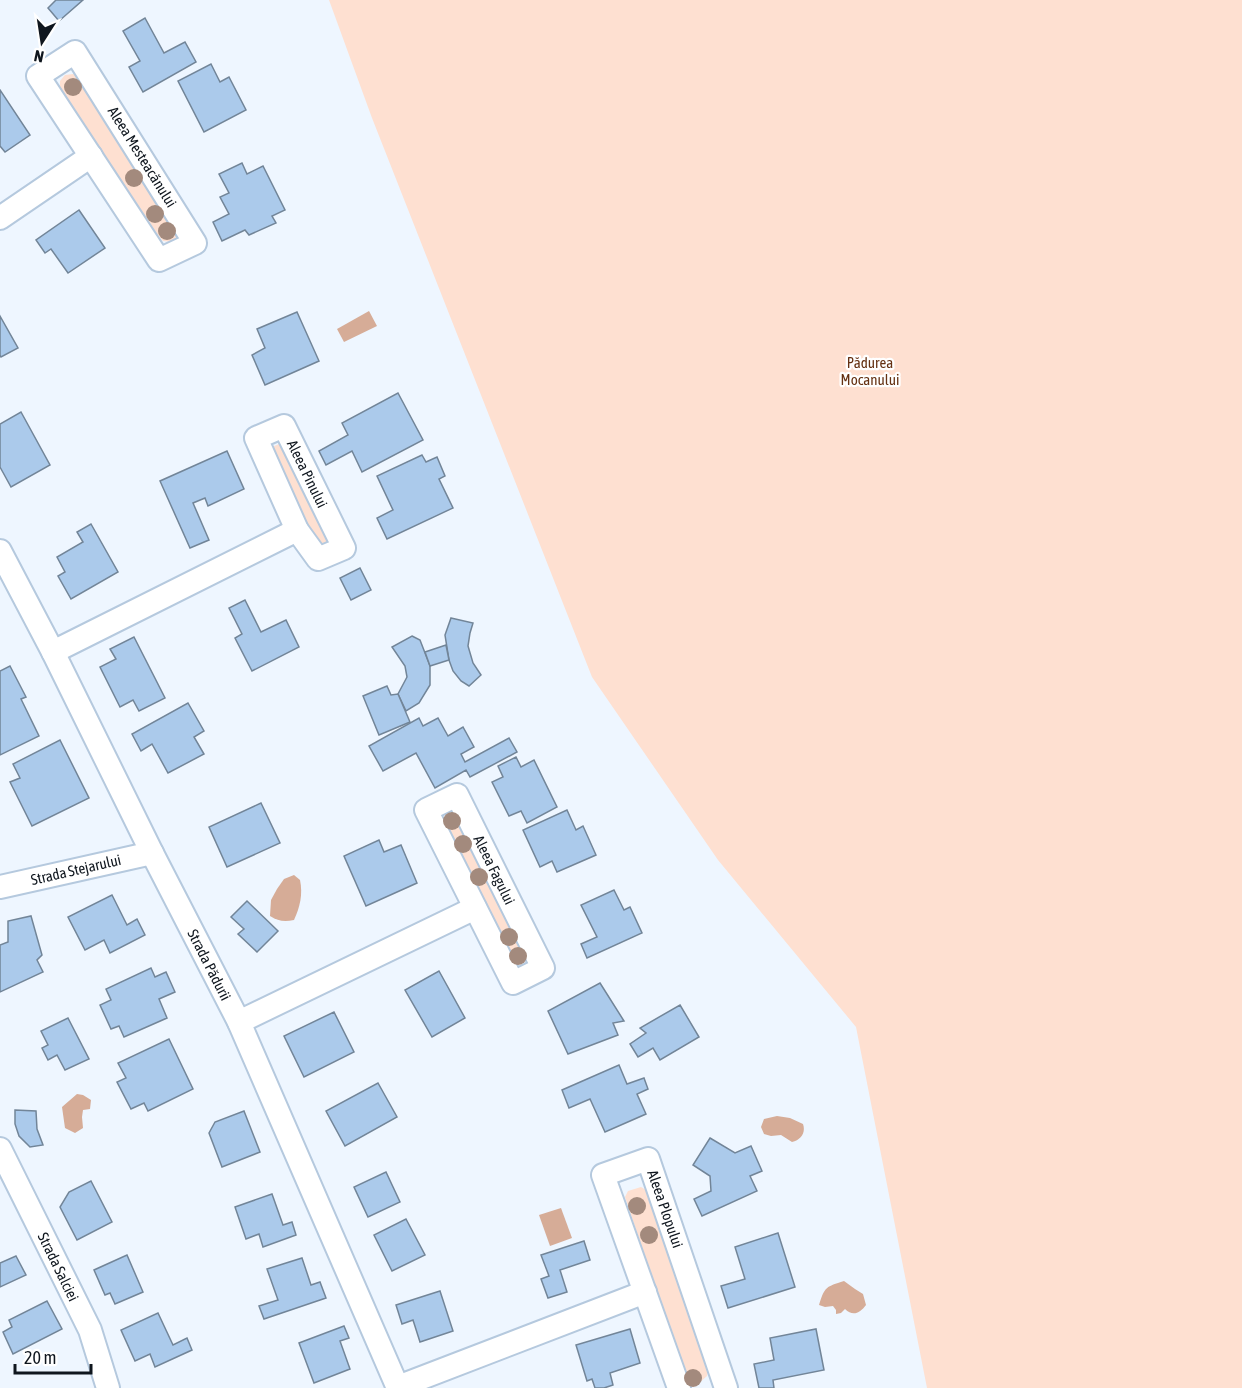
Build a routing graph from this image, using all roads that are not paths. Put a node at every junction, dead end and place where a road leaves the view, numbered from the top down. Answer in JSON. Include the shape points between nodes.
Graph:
{"nodes":[{"id":1,"x":91,"y":156,"type":"junction"},
{"id":2,"x":0,"y":218,"type":"edge"},
{"id":3,"x":297,"y":530,"type":"junction"},
{"id":4,"x":0,"y":551,"type":"edge"},
{"id":5,"x":53,"y":652,"type":"junction"},
{"id":6,"x":152,"y":853,"type":"junction"},
{"id":7,"x":0,"y":887,"type":"edge"},
{"id":8,"x":475,"y":908,"type":"junction"},
{"id":9,"x":239,"y":1022,"type":"junction"},
{"id":10,"x":0,"y":1149,"type":"edge"},
{"id":11,"x":645,"y":1292,"type":"junction"},
{"id":12,"x":108,"y":1388,"type":"edge"},
{"id":13,"x":398,"y":1388,"type":"edge"},
{"id":14,"x":679,"y":1388,"type":"edge"},
{"id":15,"x":726,"y":1388,"type":"edge"}],
"edges":[{"from":1,"to":1,"type":"street","name":"Aleea Mesteacănului","via":[[159,260],[195,243],[75,52],[38,76]]},
{"from":1,"to":2,"type":"street"},
{"from":3,"to":3,"type":"street","name":"Aleea Pinului","via":[[318,559],[344,548],[284,426],[256,438]]},
{"from":3,"to":5,"type":"street"},
{"from":4,"to":5,"type":"street","name":"Strada Pădurii"},
{"from":5,"to":6,"type":"street","name":"Strada Pădurii"},
{"from":6,"to":7,"type":"street","name":"Strada Stejarului"},
{"from":6,"to":9,"type":"street","name":"Strada Pădurii"},
{"from":8,"to":8,"type":"street","name":"Aleea Fagului","via":[[426,810],[457,795],[543,968],[513,983]]},
{"from":8,"to":9,"type":"street"},
{"from":9,"to":13,"type":"street","name":"Strada Pădurii"},
{"from":10,"to":12,"type":"street","name":"Strada Salciei","via":[[90,1330]]},
{"from":11,"to":13,"type":"street"},
{"from":11,"to":14,"type":"street","name":"Aleea Plopului"},
{"from":11,"to":15,"type":"street","name":"Aleea Plopului","via":[[603,1175],[648,1159]]}]}
